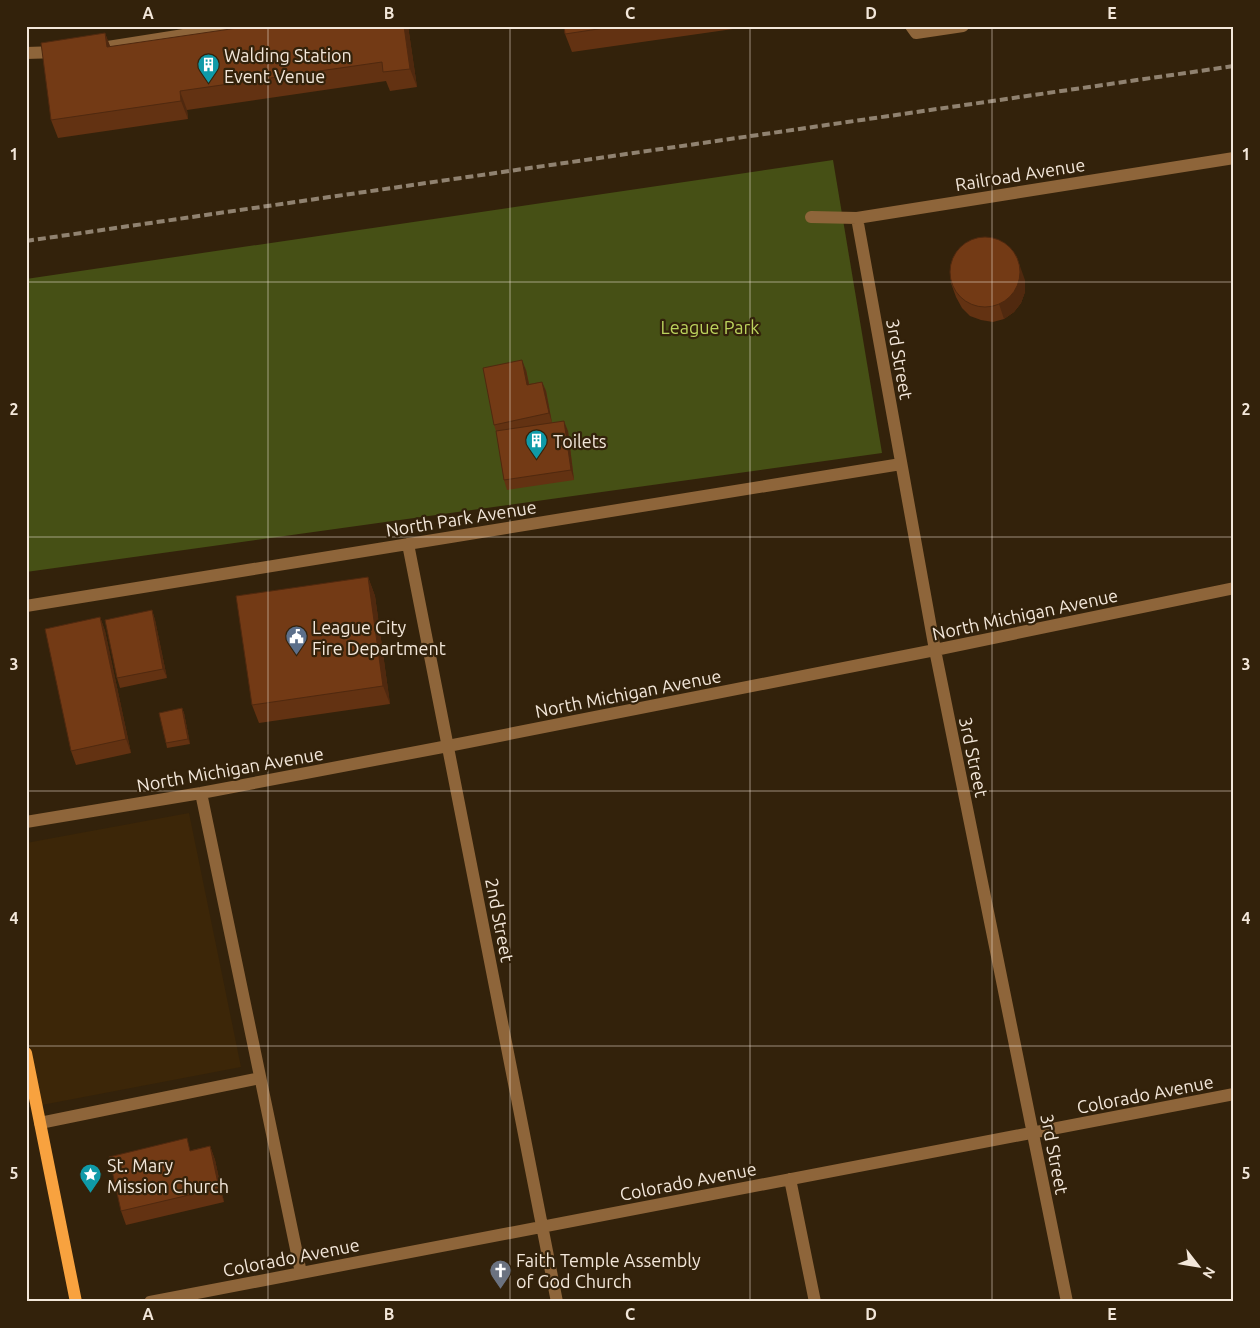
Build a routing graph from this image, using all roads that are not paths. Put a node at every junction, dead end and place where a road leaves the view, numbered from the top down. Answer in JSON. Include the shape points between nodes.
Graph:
{"nodes":[{"id":1,"x":241,"y":26,"type":"edge"},
{"id":2,"x":911,"y":26,"type":"edge"},
{"id":3,"x":963,"y":26,"type":"edge"},
{"id":4,"x":26,"y":54,"type":"edge"},
{"id":5,"x":1234,"y":158,"type":"edge"},
{"id":6,"x":811,"y":217,"type":"dead end"},
{"id":7,"x":857,"y":218,"type":"junction"},
{"id":8,"x":901,"y":464,"type":"junction"},
{"id":9,"x":408,"y":544,"type":"junction"},
{"id":10,"x":1234,"y":588,"type":"edge"},
{"id":11,"x":26,"y":606,"type":"edge"},
{"id":12,"x":935,"y":650,"type":"junction"},
{"id":13,"x":448,"y":746,"type":"junction"},
{"id":14,"x":201,"y":793,"type":"junction"},
{"id":15,"x":26,"y":822,"type":"edge"},
{"id":16,"x":26,"y":1053,"type":"edge"},
{"id":17,"x":260,"y":1078,"type":"junction"},
{"id":18,"x":1234,"y":1094,"type":"edge"},
{"id":19,"x":40,"y":1123,"type":"junction"},
{"id":20,"x":1033,"y":1133,"type":"junction"},
{"id":21,"x":790,"y":1179,"type":"junction"},
{"id":22,"x":542,"y":1226,"type":"junction"},
{"id":23,"x":301,"y":1273,"type":"junction"},
{"id":24,"x":76,"y":1302,"type":"edge"},
{"id":25,"x":150,"y":1302,"type":"edge"},
{"id":26,"x":557,"y":1302,"type":"edge"},
{"id":27,"x":815,"y":1302,"type":"edge"},
{"id":28,"x":1067,"y":1302,"type":"edge"}],
"edges":[{"from":1,"to":4,"type":"street","via":[[80,51]]},
{"from":2,"to":3,"type":"street","via":[[916,33]]},
{"from":5,"to":7,"type":"street","name":"Railroad Avenue"},
{"from":6,"to":7,"type":"street","name":"Railroad Avenue"},
{"from":7,"to":8,"type":"street","name":"3rd Street"},
{"from":8,"to":9,"type":"street","name":"North Park Avenue"},
{"from":8,"to":12,"type":"street","name":"3rd Street"},
{"from":9,"to":11,"type":"street","name":"North Park Avenue"},
{"from":9,"to":13,"type":"street","name":"2nd Street"},
{"from":10,"to":12,"type":"street","name":"North Michigan Avenue"},
{"from":12,"to":13,"type":"street","name":"North Michigan Avenue"},
{"from":12,"to":20,"type":"street","name":"3rd Street"},
{"from":13,"to":14,"type":"street","name":"North Michigan Avenue"},
{"from":13,"to":22,"type":"street","name":"2nd Street"},
{"from":14,"to":15,"type":"street","name":"North Michigan Avenue"},
{"from":14,"to":17,"type":"street"},
{"from":16,"to":19,"type":"main road"},
{"from":17,"to":19,"type":"street"},
{"from":17,"to":23,"type":"street"},
{"from":18,"to":20,"type":"street","name":"Colorado Avenue"},
{"from":19,"to":24,"type":"main road"},
{"from":20,"to":21,"type":"street","name":"Colorado Avenue"},
{"from":20,"to":28,"type":"street","name":"3rd Street"},
{"from":21,"to":22,"type":"street","name":"Colorado Avenue"},
{"from":21,"to":27,"type":"street"},
{"from":22,"to":23,"type":"street","name":"Colorado Avenue"},
{"from":22,"to":26,"type":"street","name":"2nd Street"},
{"from":23,"to":25,"type":"street","name":"Colorado Avenue"}]}
